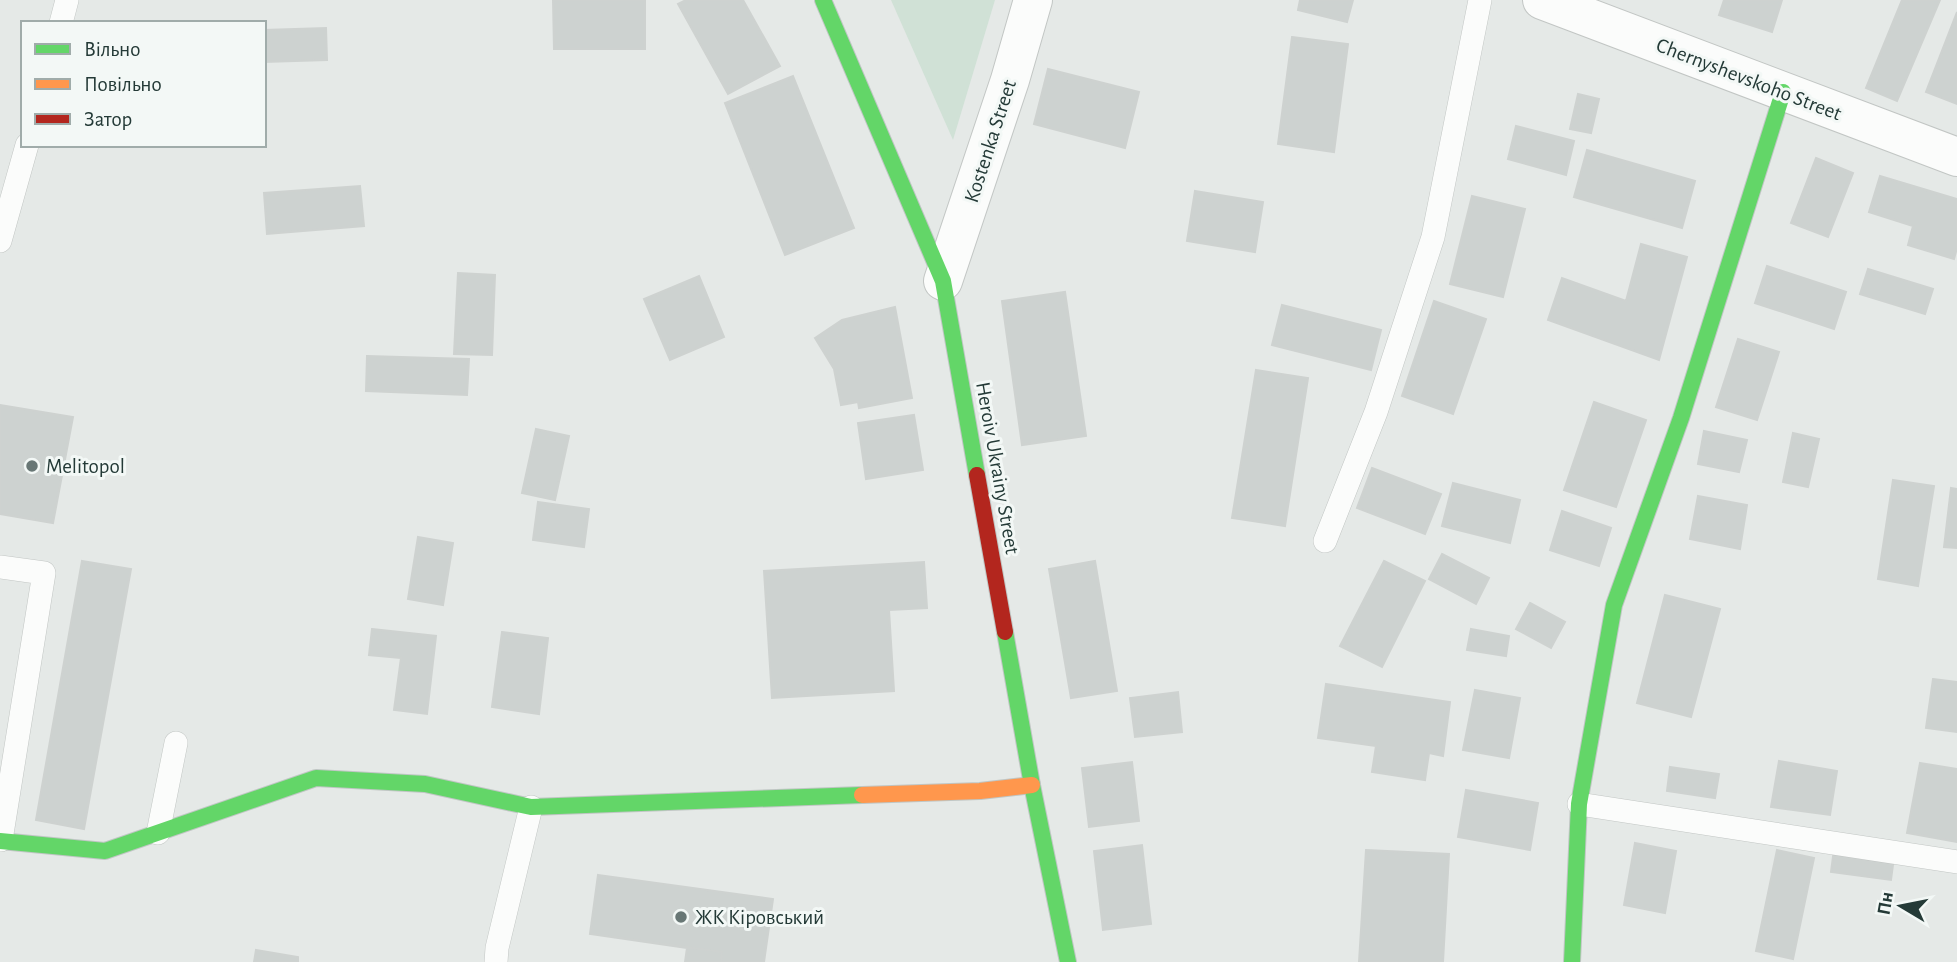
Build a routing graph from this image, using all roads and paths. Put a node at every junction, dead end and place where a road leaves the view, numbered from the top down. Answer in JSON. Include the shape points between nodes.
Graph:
{"nodes":[{"id":1,"x":67,"y":0,"type":"edge"},
{"id":2,"x":823,"y":0,"type":"edge"},
{"id":3,"x":1034,"y":0,"type":"edge"},
{"id":4,"x":1480,"y":0,"type":"edge"},
{"id":5,"x":1542,"y":0,"type":"edge"},
{"id":6,"x":62,"y":21,"type":"edge"},
{"id":7,"x":1783,"y":92,"type":"junction"},
{"id":8,"x":26,"y":147,"type":"edge"},
{"id":9,"x":1957,"y":157,"type":"edge"},
{"id":10,"x":0,"y":241,"type":"edge"},
{"id":11,"x":943,"y":281,"type":"junction"},
{"id":12,"x":1325,"y":541,"type":"dead end"},
{"id":13,"x":0,"y":567,"type":"edge"},
{"id":14,"x":176,"y":743,"type":"dead end"},
{"id":15,"x":1032,"y":785,"type":"junction"},
{"id":16,"x":1579,"y":804,"type":"junction"},
{"id":17,"x":531,"y":807,"type":"junction"},
{"id":18,"x":158,"y":833,"type":"junction"},
{"id":19,"x":0,"y":841,"type":"edge"},
{"id":20,"x":1957,"y":862,"type":"edge"},
{"id":21,"x":496,"y":962,"type":"edge"},
{"id":22,"x":1068,"y":962,"type":"edge"},
{"id":23,"x":1572,"y":962,"type":"edge"}],
"edges":[{"from":1,"to":6,"type":"lane"},
{"from":2,"to":11,"type":"street","name":"Heroiv Ukrainy Street"},
{"from":3,"to":11,"type":"street","name":"Kostenka Street"},
{"from":4,"to":12,"type":"lane","via":[[1433,237],[1376,412]]},
{"from":5,"to":7,"type":"street","name":"Chernyshevskoho Street"},
{"from":7,"to":9,"type":"street","name":"Chernyshevskoho Street"},
{"from":7,"to":16,"type":"street","via":[[1681,418],[1614,605]]},
{"from":8,"to":10,"type":"lane"},
{"from":11,"to":15,"type":"street","name":"Heroiv Ukrainy Street"},
{"from":13,"to":19,"type":"lane","via":[[44,573]]},
{"from":14,"to":18,"type":"lane"},
{"from":15,"to":17,"type":"street","via":[[980,791]]},
{"from":15,"to":22,"type":"street","name":"Heroiv Ukrainy Street"},
{"from":16,"to":20,"type":"lane"},
{"from":16,"to":23,"type":"street"},
{"from":17,"to":18,"type":"street","via":[[425,784],[316,778]]},
{"from":17,"to":21,"type":"lane"},
{"from":18,"to":19,"type":"street","via":[[105,851]]}]}
